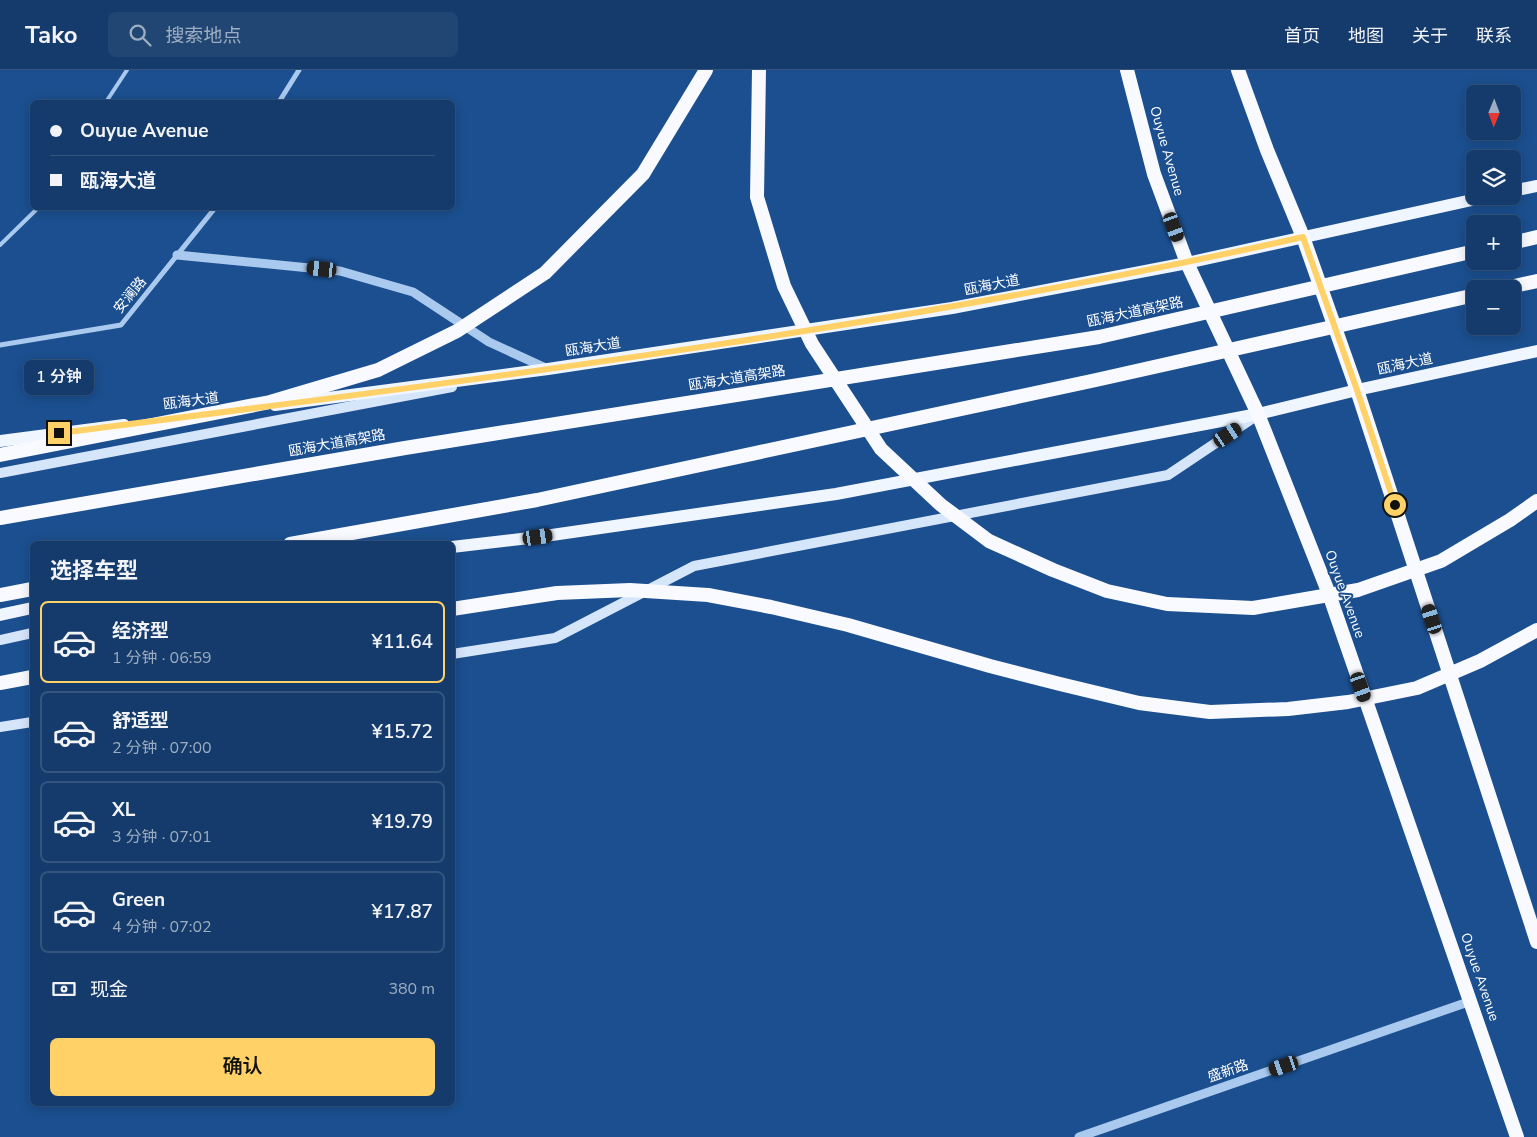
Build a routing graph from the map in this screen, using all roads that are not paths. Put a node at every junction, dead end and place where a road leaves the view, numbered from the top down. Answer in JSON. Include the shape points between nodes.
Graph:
{"nodes":[{"id":1,"x":127,"y":70,"type":"edge"},
{"id":2,"x":299,"y":70,"type":"edge"},
{"id":3,"x":706,"y":70,"type":"edge"},
{"id":4,"x":759,"y":70,"type":"edge"},
{"id":5,"x":1127,"y":70,"type":"edge"},
{"id":6,"x":1238,"y":70,"type":"edge"},
{"id":7,"x":107,"y":100,"type":"edge"},
{"id":8,"x":280,"y":100,"type":"edge"},
{"id":9,"x":1537,"y":186,"type":"edge"},
{"id":10,"x":1521,"y":189,"type":"edge"},
{"id":11,"x":1466,"y":201,"type":"edge"},
{"id":12,"x":36,"y":210,"type":"edge"},
{"id":13,"x":213,"y":210,"type":"edge"},
{"id":14,"x":1303,"y":237,"type":"junction"},
{"id":15,"x":1537,"y":237,"type":"edge"},
{"id":16,"x":1521,"y":241,"type":"edge"},
{"id":17,"x":0,"y":245,"type":"edge"},
{"id":18,"x":1466,"y":253,"type":"edge"},
{"id":19,"x":177,"y":255,"type":"junction"},
{"id":20,"x":1186,"y":263,"type":"junction"},
{"id":21,"x":1537,"y":281,"type":"edge"},
{"id":22,"x":1521,"y":285,"type":"edge"},
{"id":23,"x":1466,"y":297,"type":"edge"},
{"id":24,"x":0,"y":345,"type":"edge"},
{"id":25,"x":1537,"y":351,"type":"edge"},
{"id":26,"x":548,"y":369,"type":"junction"},
{"id":27,"x":1357,"y":390,"type":"junction"},
{"id":28,"x":1258,"y":414,"type":"junction"},
{"id":29,"x":0,"y":441,"type":"edge"},
{"id":30,"x":0,"y":456,"type":"edge"},
{"id":31,"x":0,"y":473,"type":"edge"},
{"id":32,"x":1537,"y":501,"type":"edge"},
{"id":33,"x":0,"y":518,"type":"edge"},
{"id":34,"x":538,"y":537,"type":"junction"},
{"id":35,"x":307,"y":541,"type":"edge"},
{"id":36,"x":455,"y":547,"type":"edge"},
{"id":37,"x":455,"y":552,"type":"edge"},
{"id":38,"x":30,"y":589,"type":"edge"},
{"id":39,"x":0,"y":595,"type":"edge"},
{"id":40,"x":30,"y":608,"type":"edge"},
{"id":41,"x":455,"y":609,"type":"edge"},
{"id":42,"x":0,"y":615,"type":"edge"},
{"id":43,"x":1537,"y":630,"type":"edge"},
{"id":44,"x":30,"y":634,"type":"edge"},
{"id":45,"x":0,"y":640,"type":"edge"},
{"id":46,"x":455,"y":654,"type":"edge"},
{"id":47,"x":30,"y":677,"type":"edge"},
{"id":48,"x":0,"y":683,"type":"edge"},
{"id":49,"x":30,"y":722,"type":"edge"},
{"id":50,"x":0,"y":727,"type":"edge"},
{"id":51,"x":1537,"y":942,"type":"edge"},
{"id":52,"x":1471,"y":1001,"type":"junction"},
{"id":53,"x":1079,"y":1137,"type":"edge"},
{"id":54,"x":1517,"y":1137,"type":"edge"}],
"edges":[{"from":1,"to":7,"type":"lane"},
{"from":2,"to":8,"type":"street"},
{"from":3,"to":30,"type":"highway","via":[[643,174],[545,273],[457,331],[378,370],[270,402]]},
{"from":4,"to":32,"type":"highway","via":[[757,197],[784,286],[812,344],[882,449],[941,505],[990,541],[1107,591],[1167,604],[1253,608],[1358,590],[1441,561]]},
{"from":5,"to":20,"type":"highway","name":"Ouyue Avenue","via":[[1154,174]]},
{"from":6,"to":14,"type":"highway"},
{"from":9,"to":10,"type":"main road"},
{"from":11,"to":14,"type":"main road","name":"瓯海大道"},
{"from":12,"to":17,"type":"lane"},
{"from":13,"to":19,"type":"street","name":"安澜路"},
{"from":14,"to":20,"type":"main road","name":"瓯海大道"},
{"from":14,"to":27,"type":"highway"},
{"from":15,"to":16,"type":"highway"},
{"from":18,"to":33,"type":"highway","name":"瓯海大道高架路","via":[[1099,337],[415,446]]},
{"from":19,"to":24,"type":"street","name":"安澜路","via":[[120,324]]},
{"from":19,"to":26,"type":"street","via":[[340,271],[413,292],[489,342]]},
{"from":20,"to":26,"type":"main road","name":"瓯海大道","via":[[952,308]]},
{"from":20,"to":28,"type":"highway","name":"Ouyue Avenue"},
{"from":21,"to":22,"type":"highway"},
{"from":23,"to":35,"type":"highway","via":[[546,498]]},
{"from":25,"to":27,"type":"main road","name":"瓯海大道"},
{"from":26,"to":29,"type":"main road","name":"瓯海大道"},
{"from":26,"to":31,"type":"main road"},
{"from":27,"to":28,"type":"main road","name":"瓯海大道"},
{"from":27,"to":51,"type":"highway"},
{"from":28,"to":34,"type":"main road","name":"瓯海大道","via":[[836,494]]},
{"from":28,"to":46,"type":"main road","via":[[1168,475],[694,566],[555,638]]},
{"from":28,"to":52,"type":"highway","name":"Ouyue Avenue","via":[[1329,594]]},
{"from":34,"to":36,"type":"main road","name":"瓯海大道"},
{"from":34,"to":37,"type":"main road"},
{"from":38,"to":39,"type":"highway"},
{"from":40,"to":42,"type":"main road"},
{"from":41,"to":43,"type":"highway","via":[[558,593],[630,590],[708,595],[848,625],[990,666],[1139,703],[1210,712],[1298,708],[1417,688],[1480,661]]},
{"from":44,"to":45,"type":"main road"},
{"from":47,"to":48,"type":"highway"},
{"from":49,"to":50,"type":"main road"},
{"from":52,"to":53,"type":"street","name":"盛新路"},
{"from":52,"to":54,"type":"highway","name":"Ouyue Avenue"}]}
